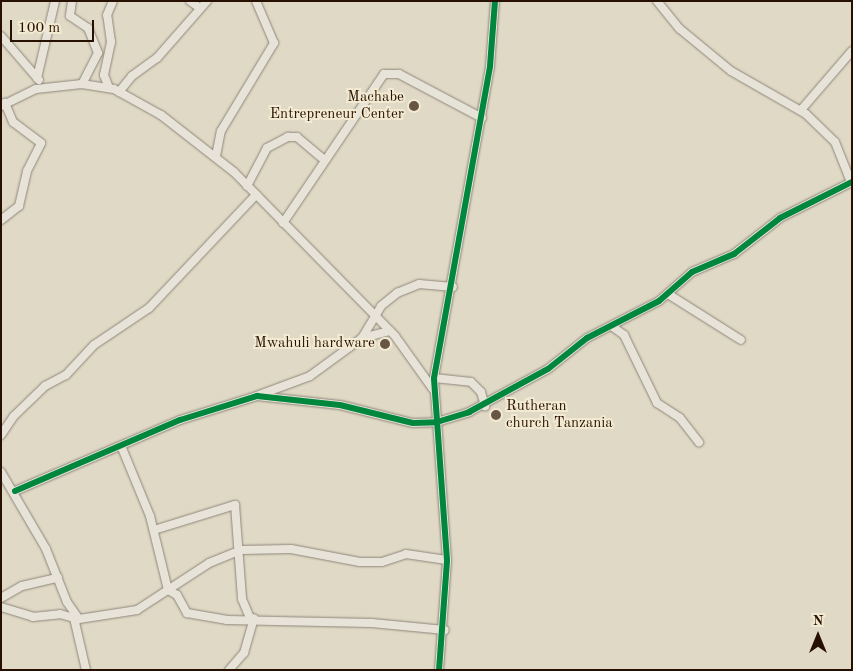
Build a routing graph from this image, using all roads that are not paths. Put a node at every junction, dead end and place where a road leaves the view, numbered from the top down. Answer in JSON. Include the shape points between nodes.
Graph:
{"nodes":[{"id":1,"x":55,"y":1,"type":"edge"},
{"id":2,"x":72,"y":1,"type":"edge"},
{"id":3,"x":113,"y":1,"type":"edge"},
{"id":4,"x":190,"y":1,"type":"edge"},
{"id":5,"x":207,"y":1,"type":"edge"},
{"id":6,"x":256,"y":1,"type":"edge"},
{"id":7,"x":495,"y":1,"type":"edge"},
{"id":8,"x":657,"y":1,"type":"edge"},
{"id":9,"x":200,"y":8,"type":"junction"},
{"id":10,"x":1,"y":36,"type":"edge"},
{"id":11,"x":852,"y":51,"type":"edge"},
{"id":12,"x":37,"y":78,"type":"junction"},
{"id":13,"x":82,"y":84,"type":"junction"},
{"id":14,"x":45,"y":87,"type":"junction"},
{"id":15,"x":109,"y":88,"type":"junction"},
{"id":16,"x":119,"y":92,"type":"junction"},
{"id":17,"x":3,"y":104,"type":"edge"},
{"id":18,"x":801,"y":110,"type":"junction"},
{"id":19,"x":482,"y":118,"type":"junction"},
{"id":20,"x":216,"y":156,"type":"junction"},
{"id":21,"x":323,"y":159,"type":"junction"},
{"id":22,"x":852,"y":182,"type":"edge"},
{"id":23,"x":247,"y":186,"type":"junction"},
{"id":24,"x":256,"y":195,"type":"junction"},
{"id":25,"x":1,"y":220,"type":"edge"},
{"id":26,"x":283,"y":223,"type":"junction"},
{"id":27,"x":452,"y":287,"type":"junction"},
{"id":28,"x":668,"y":294,"type":"junction"},
{"id":29,"x":374,"y":315,"type":"junction"},
{"id":30,"x":613,"y":327,"type":"junction"},
{"id":31,"x":390,"y":331,"type":"junction"},
{"id":32,"x":362,"y":338,"type":"junction"},
{"id":33,"x":741,"y":340,"type":"dead end"},
{"id":34,"x":434,"y":378,"type":"junction"},
{"id":35,"x":433,"y":389,"type":"junction"},
{"id":36,"x":257,"y":396,"type":"junction"},
{"id":37,"x":484,"y":406,"type":"junction"},
{"id":38,"x":437,"y":422,"type":"junction"},
{"id":39,"x":1,"y":435,"type":"edge"},
{"id":40,"x":699,"y":442,"type":"dead end"},
{"id":41,"x":122,"y":448,"type":"junction"},
{"id":42,"x":1,"y":472,"type":"edge"},
{"id":43,"x":15,"y":491,"type":"junction"},
{"id":44,"x":154,"y":530,"type":"junction"},
{"id":45,"x":241,"y":550,"type":"junction"},
{"id":46,"x":447,"y":560,"type":"junction"},
{"id":47,"x":58,"y":578,"type":"junction"},
{"id":48,"x":168,"y":590,"type":"junction"},
{"id":49,"x":1,"y":598,"type":"edge"},
{"id":50,"x":66,"y":602,"type":"junction"},
{"id":51,"x":1,"y":607,"type":"edge"},
{"id":52,"x":60,"y":614,"type":"junction"},
{"id":53,"x":74,"y":618,"type":"junction"},
{"id":54,"x":252,"y":618,"type":"junction"},
{"id":55,"x":445,"y":630,"type":"junction"},
{"id":56,"x":86,"y":670,"type":"edge"},
{"id":57,"x":229,"y":670,"type":"edge"},
{"id":58,"x":439,"y":670,"type":"edge"}],
"edges":[{"from":1,"to":12,"type":"street"},
{"from":2,"to":13,"type":"street","via":[[70,16],[88,28],[98,53]]},
{"from":3,"to":15,"type":"street","via":[[108,15],[110,42],[104,75]]},
{"from":4,"to":9,"type":"street"},
{"from":5,"to":9,"type":"street"},
{"from":6,"to":20,"type":"street","via":[[274,43],[221,131]]},
{"from":7,"to":19,"type":"street"},
{"from":8,"to":18,"type":"street","via":[[680,29],[731,71]]},
{"from":9,"to":16,"type":"street","via":[[158,58],[132,76]]},
{"from":10,"to":12,"type":"street"},
{"from":11,"to":18,"type":"street"},
{"from":12,"to":14,"type":"street"},
{"from":13,"to":14,"type":"street"},
{"from":13,"to":15,"type":"street"},
{"from":14,"to":17,"type":"street"},
{"from":15,"to":16,"type":"street"},
{"from":16,"to":20,"type":"street"},
{"from":17,"to":25,"type":"street","via":[[13,122],[41,143],[28,171],[19,206]]},
{"from":18,"to":22,"type":"street","via":[[835,142]]},
{"from":19,"to":21,"type":"street","via":[[399,74],[387,73]]},
{"from":19,"to":27,"type":"street"},
{"from":20,"to":23,"type":"street"},
{"from":21,"to":23,"type":"street","via":[[297,138],[288,137],[267,148]]},
{"from":21,"to":26,"type":"street"},
{"from":22,"to":28,"type":"street","via":[[780,218],[734,254],[692,272]]},
{"from":23,"to":24,"type":"street"},
{"from":24,"to":26,"type":"street"},
{"from":24,"to":39,"type":"street","via":[[149,308],[94,345],[66,375],[45,386],[14,416]]},
{"from":26,"to":29,"type":"street"},
{"from":27,"to":29,"type":"street","via":[[413,286],[387,300]]},
{"from":27,"to":34,"type":"street"},
{"from":28,"to":30,"type":"street"},
{"from":28,"to":33,"type":"street"},
{"from":29,"to":31,"type":"street"},
{"from":29,"to":32,"type":"street"},
{"from":30,"to":37,"type":"street","via":[[587,338],[548,369]]},
{"from":30,"to":40,"type":"street","via":[[624,335],[657,403],[680,418]]},
{"from":31,"to":32,"type":"street"},
{"from":31,"to":35,"type":"street"},
{"from":32,"to":36,"type":"street","via":[[310,376]]},
{"from":34,"to":35,"type":"street"},
{"from":34,"to":37,"type":"street","via":[[471,382],[481,392]]},
{"from":35,"to":38,"type":"street"},
{"from":36,"to":38,"type":"street","via":[[340,405],[414,423]]},
{"from":36,"to":41,"type":"street","via":[[180,420]]},
{"from":37,"to":38,"type":"street"},
{"from":38,"to":46,"type":"street"},
{"from":41,"to":43,"type":"street","via":[[86,458]]},
{"from":41,"to":44,"type":"street"},
{"from":42,"to":43,"type":"street"},
{"from":43,"to":47,"type":"street"},
{"from":44,"to":45,"type":"street","via":[[232,504]]},
{"from":44,"to":48,"type":"street"},
{"from":45,"to":46,"type":"street","via":[[291,549],[360,562],[382,562],[406,554]]},
{"from":45,"to":48,"type":"street","via":[[208,563]]},
{"from":45,"to":54,"type":"street","via":[[242,599]]},
{"from":46,"to":55,"type":"street"},
{"from":47,"to":49,"type":"street","via":[[22,586]]},
{"from":47,"to":50,"type":"street"},
{"from":48,"to":53,"type":"street","via":[[131,612]]},
{"from":48,"to":54,"type":"street","via":[[176,594],[190,614]]},
{"from":50,"to":52,"type":"street"},
{"from":50,"to":53,"type":"street"},
{"from":51,"to":52,"type":"street","via":[[33,616]]},
{"from":52,"to":53,"type":"street"},
{"from":53,"to":56,"type":"street"},
{"from":54,"to":55,"type":"street"},
{"from":54,"to":57,"type":"street","via":[[244,653]]},
{"from":55,"to":58,"type":"street"}]}
